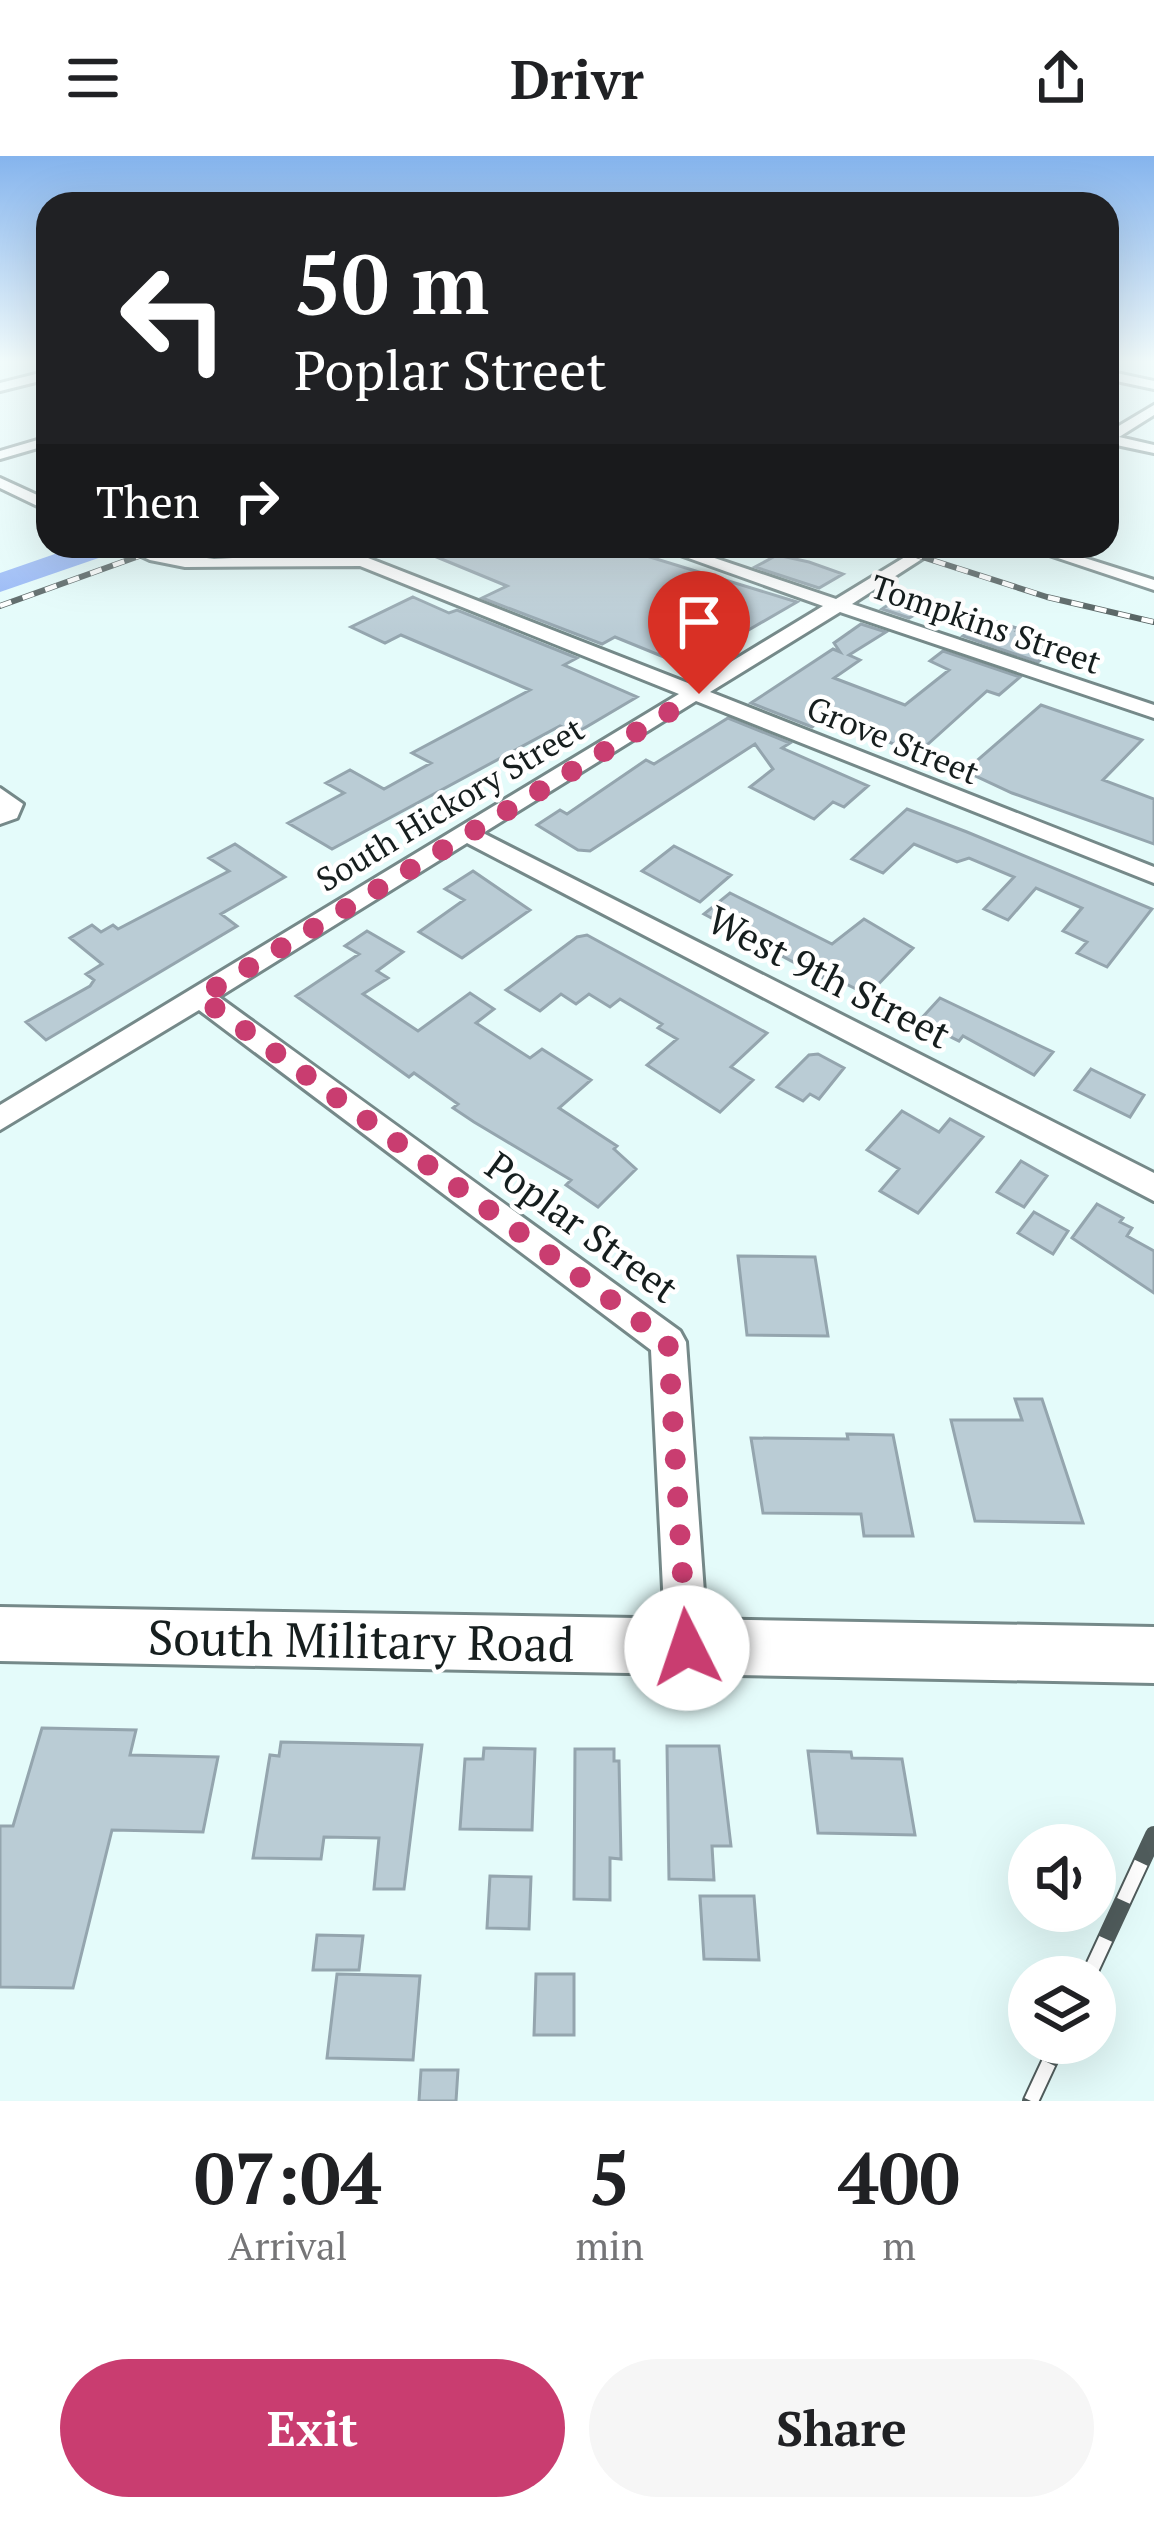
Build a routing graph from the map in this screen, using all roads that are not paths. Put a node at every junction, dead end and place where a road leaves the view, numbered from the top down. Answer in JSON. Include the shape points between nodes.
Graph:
{"nodes":[{"id":1,"x":0,"y":482,"type":"edge"},
{"id":2,"x":36,"y":500,"type":"edge"},
{"id":3,"x":171,"y":558,"type":"edge"},
{"id":4,"x":288,"y":558,"type":"edge"},
{"id":5,"x":317,"y":558,"type":"edge"},
{"id":6,"x":697,"y":558,"type":"edge"},
{"id":7,"x":915,"y":558,"type":"edge"},
{"id":8,"x":1068,"y":558,"type":"edge"},
{"id":9,"x":1154,"y":585,"type":"edge"},
{"id":10,"x":838,"y":607,"type":"junction"},
{"id":11,"x":699,"y":694,"type":"junction"},
{"id":12,"x":1154,"y":712,"type":"edge"},
{"id":13,"x":0,"y":795,"type":"edge"},
{"id":14,"x":0,"y":818,"type":"edge"},
{"id":15,"x":468,"y":835,"type":"junction"},
{"id":16,"x":1154,"y":876,"type":"edge"},
{"id":17,"x":200,"y":997,"type":"junction"},
{"id":18,"x":0,"y":1119,"type":"edge"},
{"id":19,"x":1154,"y":1188,"type":"edge"},
{"id":20,"x":0,"y":1634,"type":"edge"},
{"id":21,"x":687,"y":1648,"type":"junction"},
{"id":22,"x":1154,"y":1655,"type":"edge"}],
"edges":[{"from":1,"to":2,"type":"street"},
{"from":3,"to":4,"type":"street","name":"Grove Street","via":[[198,565]]},
{"from":5,"to":11,"type":"street","name":"Grove Street","via":[[364,561]]},
{"from":6,"to":10,"type":"street","name":"Tompkins Street"},
{"from":7,"to":10,"type":"street","name":"South Hickory Street"},
{"from":8,"to":9,"type":"street"},
{"from":10,"to":11,"type":"street","name":"South Hickory Street"},
{"from":10,"to":12,"type":"street","name":"Tompkins Street"},
{"from":11,"to":15,"type":"street","name":"South Hickory Street"},
{"from":11,"to":16,"type":"street","name":"Grove Street"},
{"from":13,"to":14,"type":"street","via":[[12,804]]},
{"from":15,"to":17,"type":"street","name":"South Hickory Street"},
{"from":15,"to":19,"type":"street","name":"West 9th Street"},
{"from":17,"to":18,"type":"street","name":"South Hickory Street"},
{"from":17,"to":21,"type":"street","name":"Poplar Street","via":[[668,1342]]},
{"from":20,"to":21,"type":"main road","name":"South Military Road"},
{"from":21,"to":22,"type":"main road","name":"South Military Road"}]}
